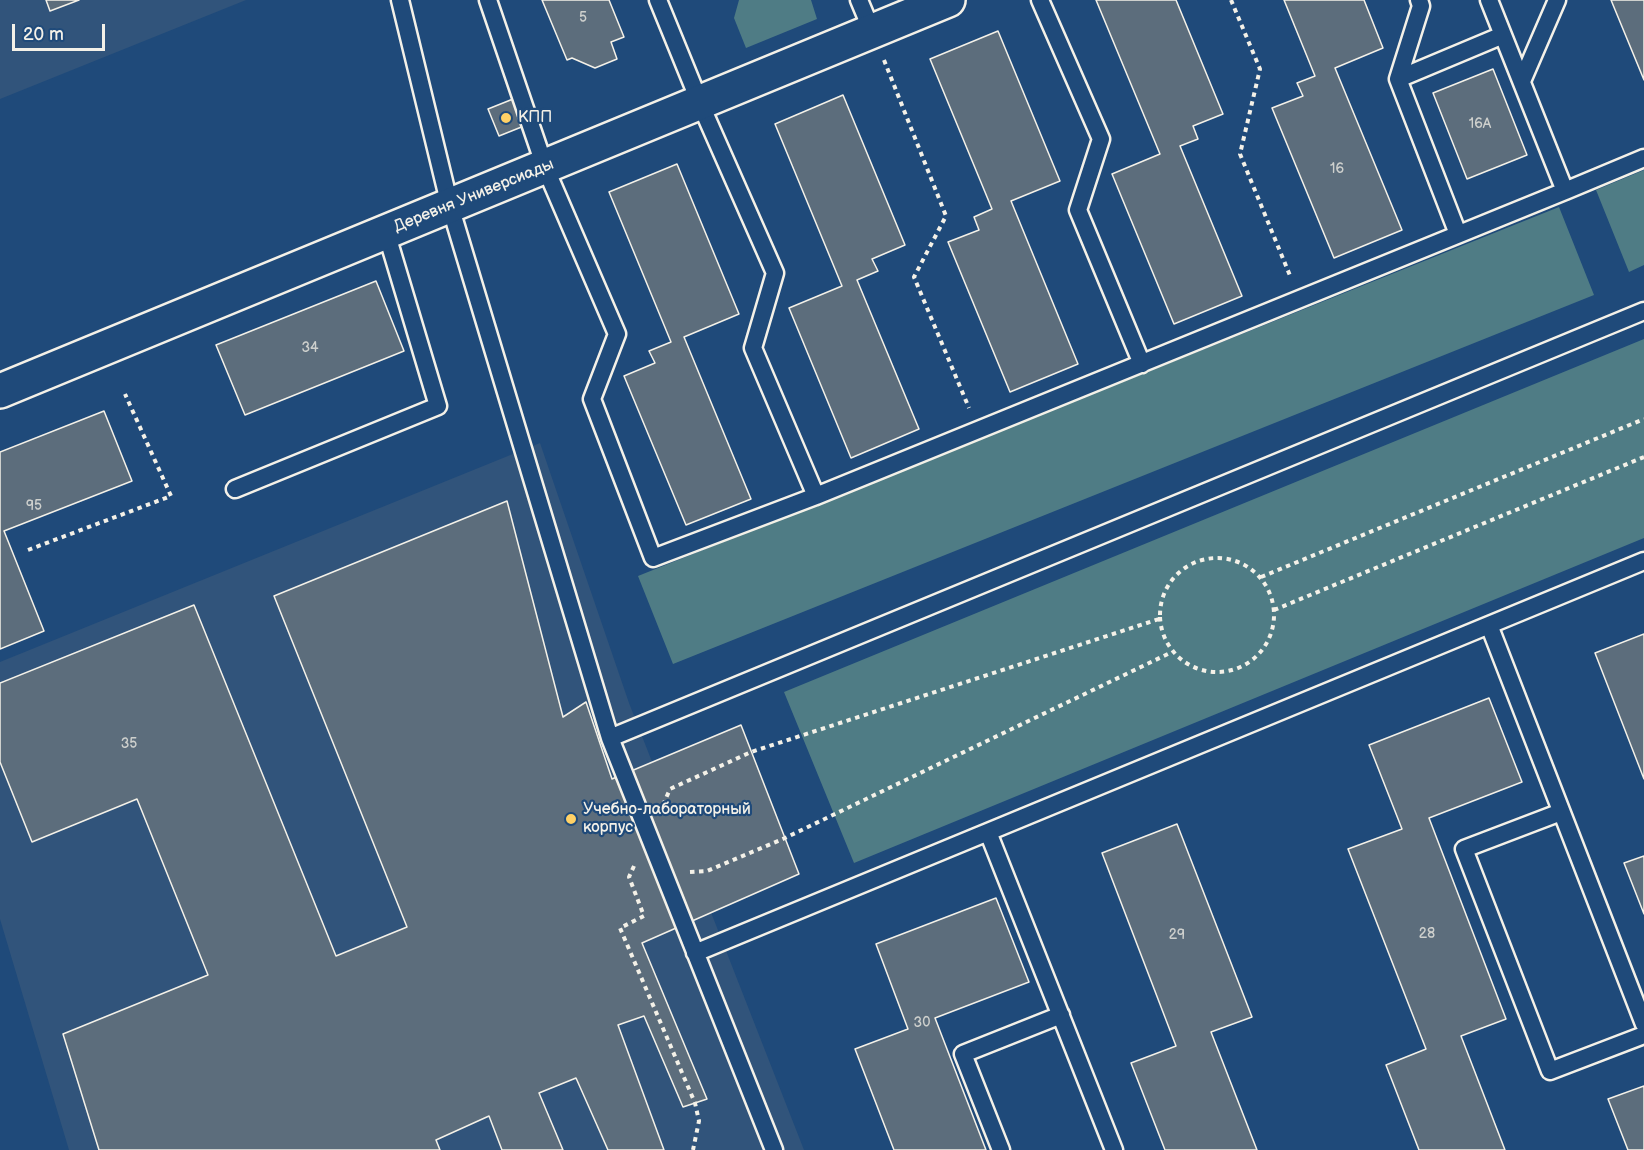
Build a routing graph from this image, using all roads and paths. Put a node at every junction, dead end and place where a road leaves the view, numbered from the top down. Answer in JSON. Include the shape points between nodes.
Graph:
{"nodes":[{"id":1,"x":400,"y":0,"type":"edge"},
{"id":2,"x":488,"y":0,"type":"edge"},
{"id":3,"x":658,"y":0,"type":"edge"},
{"id":4,"x":860,"y":0,"type":"edge"},
{"id":5,"x":948,"y":0,"type":"edge"},
{"id":6,"x":1040,"y":0,"type":"edge"},
{"id":7,"x":1232,"y":0,"type":"edge"},
{"id":8,"x":1419,"y":0,"type":"edge"},
{"id":9,"x":1489,"y":0,"type":"edge"},
{"id":10,"x":1557,"y":0,"type":"edge"},
{"id":11,"x":872,"y":31,"type":"junction"},
{"id":12,"x":1503,"y":36,"type":"junction"},
{"id":13,"x":1398,"y":79,"type":"junction"},
{"id":14,"x":1522,"y":81,"type":"junction"},
{"id":15,"x":700,"y":103,"type":"junction"},
{"id":16,"x":1644,"y":158,"type":"edge"},
{"id":17,"x":545,"y":167,"type":"junction"},
{"id":18,"x":1564,"y":190,"type":"junction"},
{"id":19,"x":450,"y":206,"type":"junction"},
{"id":20,"x":386,"y":232,"type":"junction"},
{"id":21,"x":1458,"y":234,"type":"junction"},
{"id":22,"x":1300,"y":300,"type":"junction"},
{"id":23,"x":1644,"y":311,"type":"edge"},
{"id":24,"x":1142,"y":364,"type":"junction"},
{"id":25,"x":0,"y":391,"type":"edge"},
{"id":26,"x":124,"y":394,"type":"dead end"},
{"id":27,"x":1644,"y":419,"type":"edge"},
{"id":28,"x":978,"y":431,"type":"junction"},
{"id":29,"x":1644,"y":457,"type":"edge"},
{"id":30,"x":235,"y":489,"type":"dead end"},
{"id":31,"x":816,"y":496,"type":"junction"},
{"id":32,"x":28,"y":550,"type":"dead end"},
{"id":33,"x":1644,"y":561,"type":"edge"},
{"id":34,"x":1261,"y":577,"type":"junction"},
{"id":35,"x":1274,"y":610,"type":"junction"},
{"id":36,"x":1159,"y":619,"type":"junction"},
{"id":37,"x":1489,"y":625,"type":"junction"},
{"id":38,"x":1172,"y":652,"type":"junction"},
{"id":39,"x":609,"y":738,"type":"junction"},
{"id":40,"x":670,"y":789,"type":"dead end"},
{"id":41,"x":1561,"y":812,"type":"junction"},
{"id":42,"x":988,"y":832,"type":"junction"},
{"id":43,"x":707,"y":871,"type":"dead end"},
{"id":44,"x":629,"y":877,"type":"dead end"},
{"id":45,"x":696,"y":953,"type":"junction"},
{"id":46,"x":1060,"y":1015,"type":"junction"},
{"id":47,"x":1644,"y":1024,"type":"edge"},
{"id":48,"x":1644,"y":1035,"type":"edge"},
{"id":49,"x":693,"y":1150,"type":"edge"},
{"id":50,"x":774,"y":1150,"type":"edge"},
{"id":51,"x":1001,"y":1150,"type":"edge"},
{"id":52,"x":1114,"y":1150,"type":"edge"}],
"edges":[{"from":1,"to":19,"type":"lane"},
{"from":2,"to":17,"type":"lane"},
{"from":3,"to":15,"type":"lane"},
{"from":4,"to":11,"type":"lane"},
{"from":5,"to":11,"type":"street","name":"Деревня Универсиады"},
{"from":6,"to":24,"type":"lane","via":[[1101,139],[1078,210]]},
{"from":7,"to":22,"type":"path","via":[[1260,69],[1240,154]]},
{"from":8,"to":13,"type":"lane","via":[[1421,6]]},
{"from":9,"to":12,"type":"lane"},
{"from":10,"to":14,"type":"lane"},
{"from":11,"to":15,"type":"street","name":"Деревня Универсиады"},
{"from":11,"to":28,"type":"path","via":[[946,216],[914,277]]},
{"from":12,"to":13,"type":"lane"},
{"from":12,"to":14,"type":"lane"},
{"from":13,"to":21,"type":"lane"},
{"from":14,"to":18,"type":"lane"},
{"from":15,"to":17,"type":"street","name":"Деревня Универсиады"},
{"from":15,"to":31,"type":"lane","via":[[775,273],[753,348]]},
{"from":16,"to":18,"type":"lane"},
{"from":17,"to":19,"type":"street","name":"Деревня Универсиады"},
{"from":17,"to":31,"type":"lane","via":[[618,334],[592,399],[653,558]]},
{"from":18,"to":21,"type":"lane"},
{"from":19,"to":20,"type":"street","name":"Деревня Универсиады"},
{"from":19,"to":39,"type":"lane"},
{"from":20,"to":25,"type":"street","name":"Деревня Универсиады"},
{"from":20,"to":30,"type":"lane","via":[[438,406]]},
{"from":21,"to":22,"type":"lane"},
{"from":22,"to":24,"type":"lane"},
{"from":23,"to":39,"type":"lane"},
{"from":24,"to":28,"type":"lane"},
{"from":26,"to":32,"type":"path","via":[[171,496]]},
{"from":27,"to":34,"type":"path"},
{"from":28,"to":31,"type":"lane"},
{"from":29,"to":35,"type":"path"},
{"from":33,"to":37,"type":"lane"},
{"from":34,"to":35,"type":"path"},
{"from":34,"to":36,"type":"path","via":[[1230,559],[1195,561],[1168,585]]},
{"from":35,"to":38,"type":"path","via":[[1273,628],[1266,645],[1239,668],[1203,671]]},
{"from":36,"to":38,"type":"path"},
{"from":36,"to":40,"type":"path","via":[[751,752]]},
{"from":37,"to":41,"type":"lane"},
{"from":37,"to":42,"type":"lane"},
{"from":38,"to":43,"type":"path","via":[[785,838]]},
{"from":39,"to":45,"type":"lane"},
{"from":41,"to":47,"type":"lane"},
{"from":41,"to":48,"type":"lane","via":[[1464,849],[1550,1071]]},
{"from":42,"to":45,"type":"lane"},
{"from":42,"to":46,"type":"lane"},
{"from":44,"to":49,"type":"path","via":[[644,916],[620,928],[695,1103],[699,1121]]},
{"from":45,"to":50,"type":"lane"},
{"from":46,"to":51,"type":"lane","via":[[963,1054]]},
{"from":46,"to":52,"type":"lane"}]}
